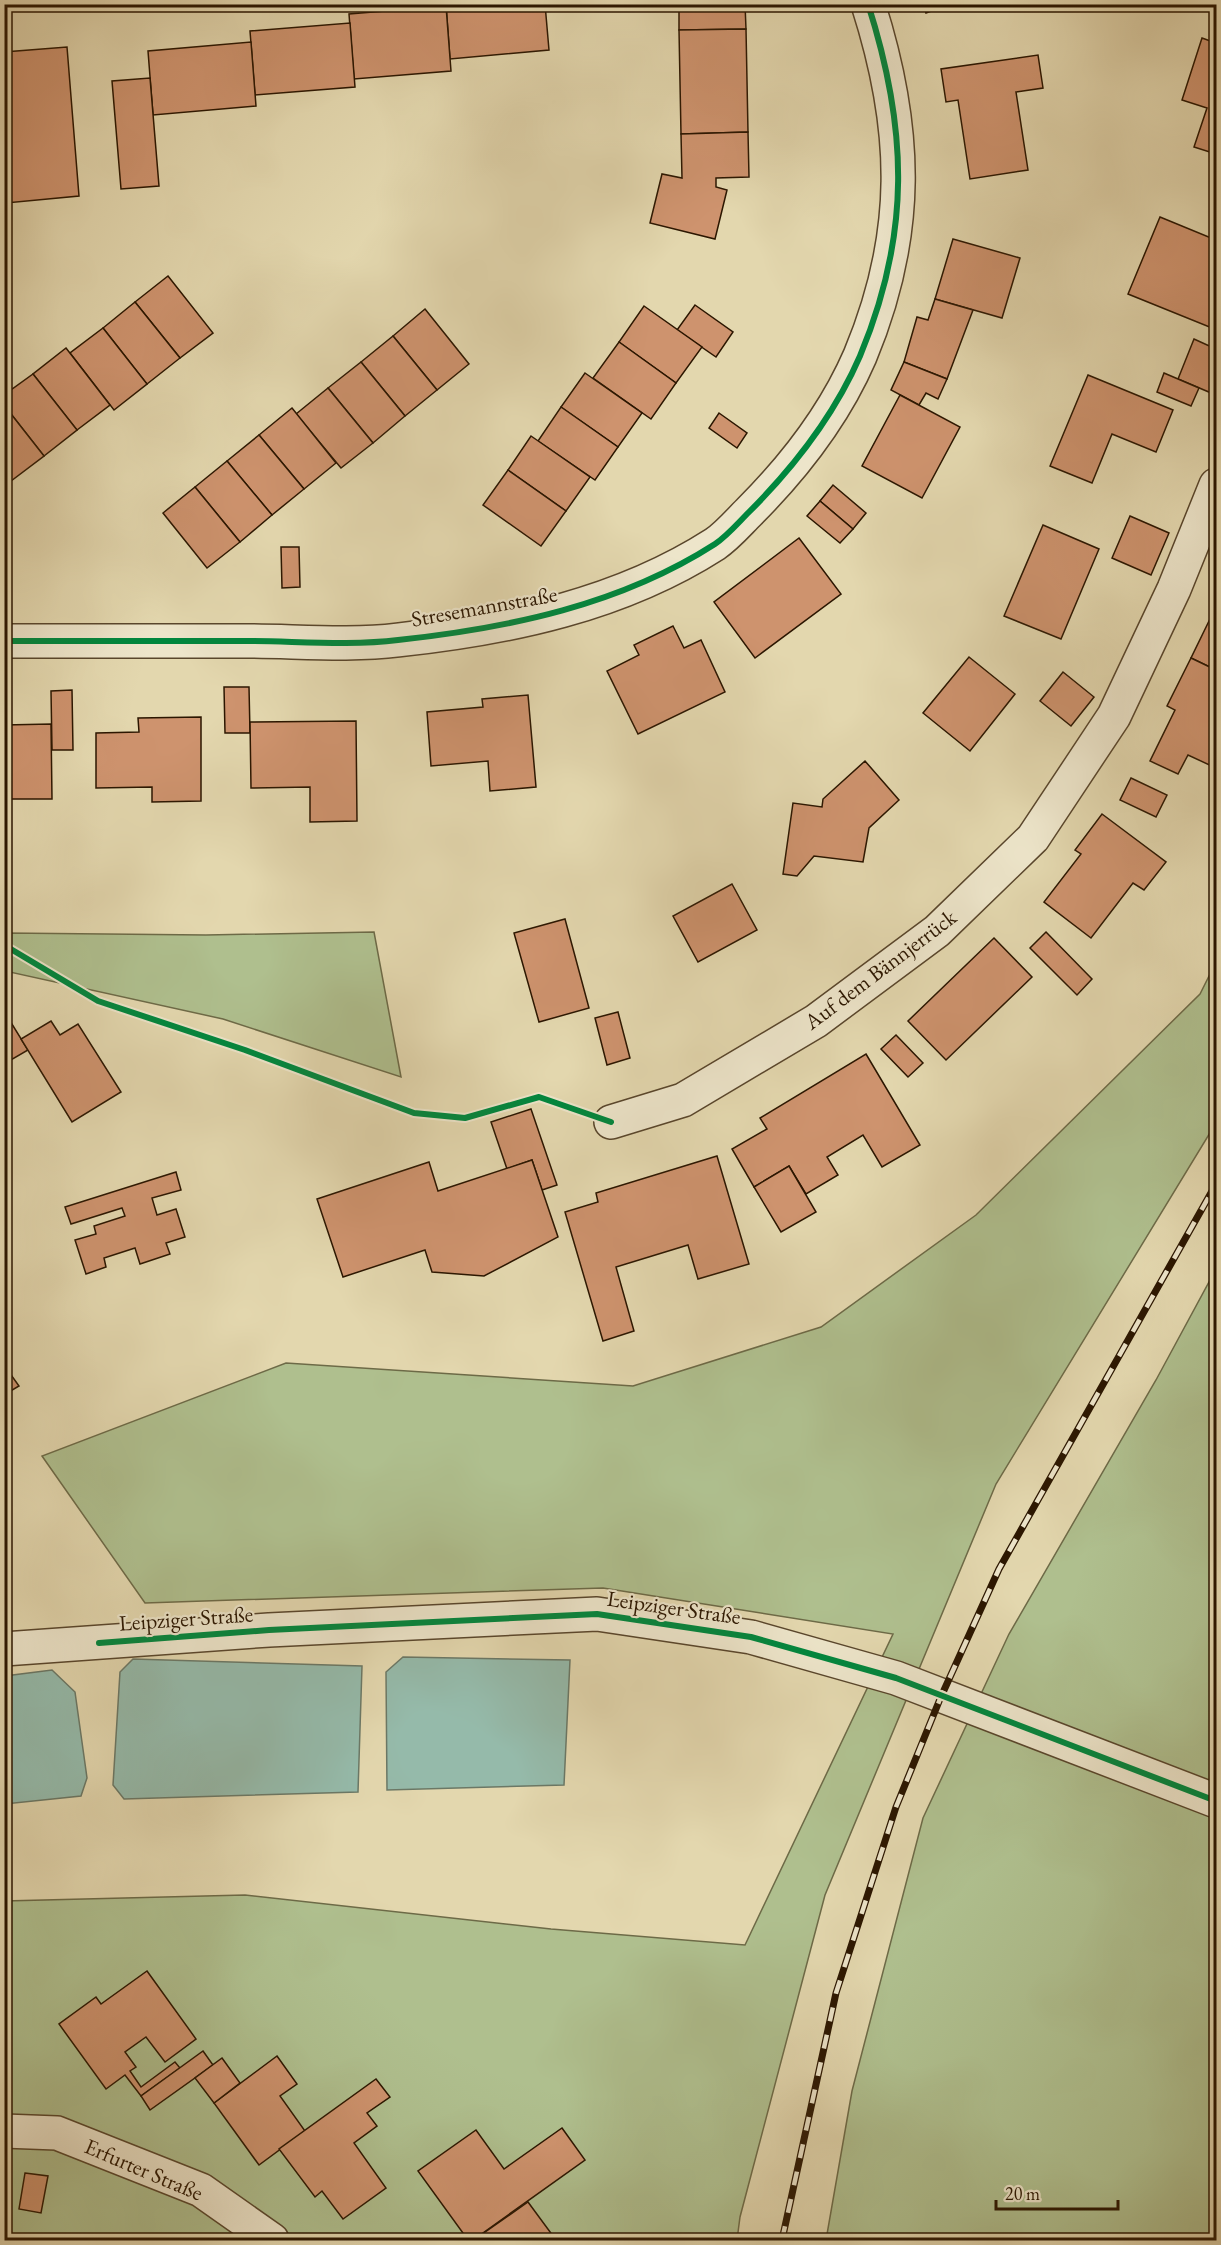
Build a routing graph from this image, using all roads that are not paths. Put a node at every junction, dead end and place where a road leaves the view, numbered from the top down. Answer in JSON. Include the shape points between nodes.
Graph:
{"nodes":[{"id":1,"x":868,"y":4,"type":"edge"},
{"id":2,"x":1216,"y":485,"type":"edge"},
{"id":3,"x":4,"y":641,"type":"edge"},
{"id":4,"x":610,"y":1122,"type":"dead end"},
{"id":5,"x":4,"y":1649,"type":"edge"},
{"id":6,"x":1216,"y":1801,"type":"edge"},
{"id":7,"x":4,"y":2130,"type":"edge"},
{"id":8,"x":272,"y":2241,"type":"edge"}],
"edges":[{"from":1,"to":3,"type":"street","name":"Stresemannstraße","via":[[893,98],[899,149],[898,214],[888,276],[843,395],[784,476],[718,543],[634,588],[544,617],[396,641]]},
{"from":2,"to":4,"type":"street","name":"Auf dem Bännjerrück","via":[[1174,589],[1114,716],[1033,838],[937,931],[816,1022],[683,1100]]},
{"from":5,"to":6,"type":"street","name":"Leipziger Straße","via":[[257,1631],[597,1614],[751,1637],[896,1678]]},
{"from":7,"to":8,"type":"street","name":"Erfurter Straße","via":[[57,2133],[201,2190]]}]}
